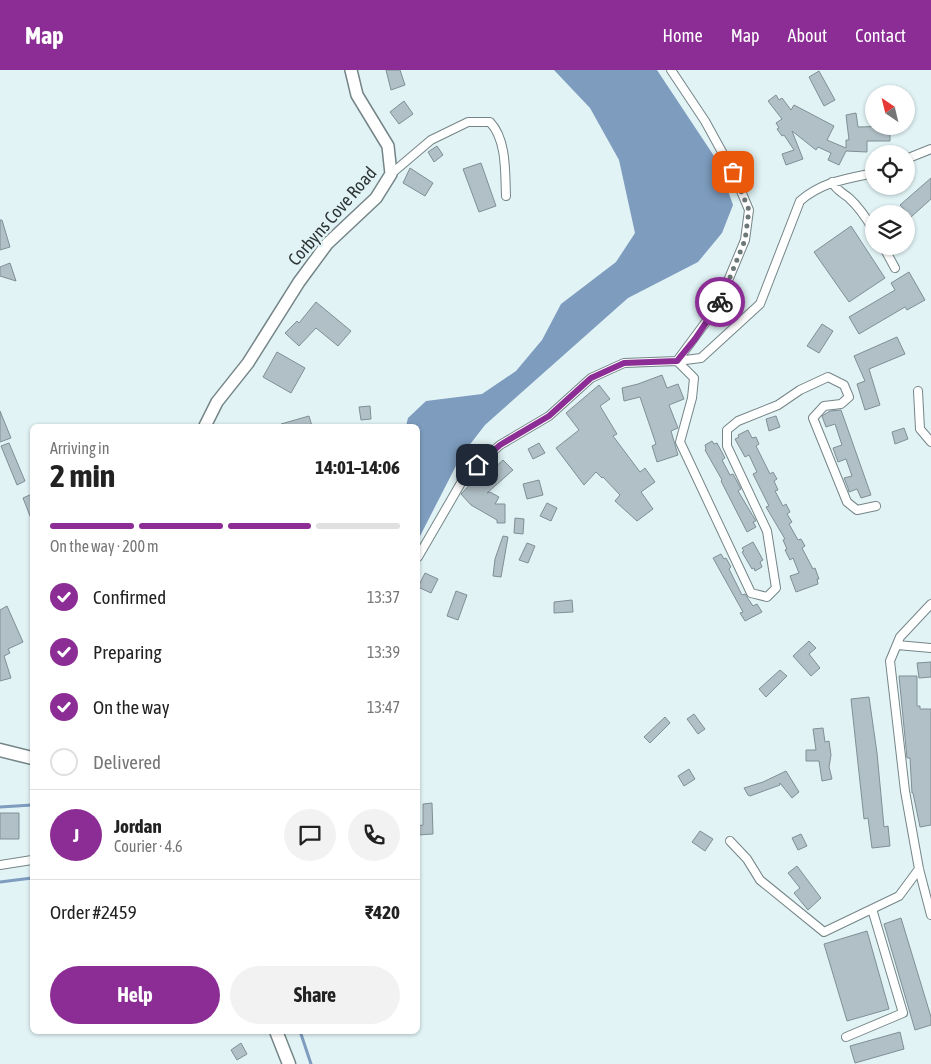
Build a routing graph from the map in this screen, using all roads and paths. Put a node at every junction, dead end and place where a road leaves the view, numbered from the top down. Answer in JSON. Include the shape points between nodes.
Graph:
{"nodes":[{"id":1,"x":352,"y":70,"type":"edge"},
{"id":2,"x":670,"y":70,"type":"edge"},
{"id":3,"x":931,"y":149,"type":"edge"},
{"id":4,"x":915,"y":155,"type":"edge"},
{"id":5,"x":391,"y":174,"type":"junction"},
{"id":6,"x":865,"y":175,"type":"edge"},
{"id":7,"x":832,"y":182,"type":"junction"},
{"id":8,"x":506,"y":196,"type":"dead end"},
{"id":9,"x":865,"y":215,"type":"edge"},
{"id":10,"x":888,"y":255,"type":"edge"},
{"id":11,"x":895,"y":268,"type":"dead end"},
{"id":12,"x":677,"y":361,"type":"junction"},
{"id":13,"x":918,"y":392,"type":"dead end"},
{"id":14,"x":205,"y":424,"type":"edge"},
{"id":15,"x":931,"y":442,"type":"edge"},
{"id":16,"x":876,"y":506,"type":"dead end"},
{"id":17,"x":420,"y":554,"type":"edge"},
{"id":18,"x":931,"y":604,"type":"edge"},
{"id":19,"x":896,"y":645,"type":"junction"},
{"id":20,"x":931,"y":648,"type":"edge"},
{"id":21,"x":0,"y":750,"type":"edge"},
{"id":22,"x":30,"y":758,"type":"edge"},
{"id":23,"x":730,"y":841,"type":"dead end"},
{"id":24,"x":30,"y":860,"type":"edge"},
{"id":25,"x":0,"y":865,"type":"edge"},
{"id":26,"x":920,"y":869,"type":"junction"},
{"id":27,"x":872,"y":909,"type":"junction"},
{"id":28,"x":931,"y":915,"type":"edge"},
{"id":29,"x":277,"y":1034,"type":"edge"},
{"id":30,"x":846,"y":1037,"type":"dead end"},
{"id":31,"x":289,"y":1064,"type":"edge"}],
"edges":[{"from":1,"to":5,"type":"main road","name":"Corbyns Cove Road","via":[[357,95],[388,146]]},
{"from":2,"to":12,"type":"street","via":[[705,121],[749,210],[745,240],[718,308]]},
{"from":3,"to":4,"type":"street"},
{"from":5,"to":8,"type":"street","via":[[431,140],[468,122],[490,122],[497,129],[504,159]]},
{"from":5,"to":14,"type":"main road","name":"Corbyns Cove Road","via":[[376,198],[327,244]]},
{"from":6,"to":7,"type":"street"},
{"from":7,"to":9,"type":"street"},
{"from":7,"to":12,"type":"street","via":[[813,190],[800,201],[760,304],[701,358]]},
{"from":10,"to":11,"type":"street"},
{"from":12,"to":16,"type":"street","via":[[694,378],[680,442],[751,593],[767,597],[776,588],[766,531],[727,446],[727,430],[738,421],[778,406],[800,390],[828,378],[844,385],[849,397],[841,404],[824,406],[814,418],[847,502],[857,510]]},
{"from":12,"to":17,"type":"street","via":[[624,363],[591,378],[549,416],[500,445],[465,476]]},
{"from":13,"to":15,"type":"street","via":[[920,428]]},
{"from":18,"to":19,"type":"street"},
{"from":19,"to":20,"type":"street"},
{"from":19,"to":26,"type":"street","via":[[890,662],[905,790]]},
{"from":21,"to":22,"type":"main road"},
{"from":23,"to":27,"type":"street","via":[[760,880],[824,932]]},
{"from":24,"to":25,"type":"street"},
{"from":26,"to":27,"type":"street","via":[[899,896]]},
{"from":26,"to":28,"type":"street"},
{"from":27,"to":30,"type":"street","via":[[903,1013]]},
{"from":29,"to":31,"type":"main road"}]}
